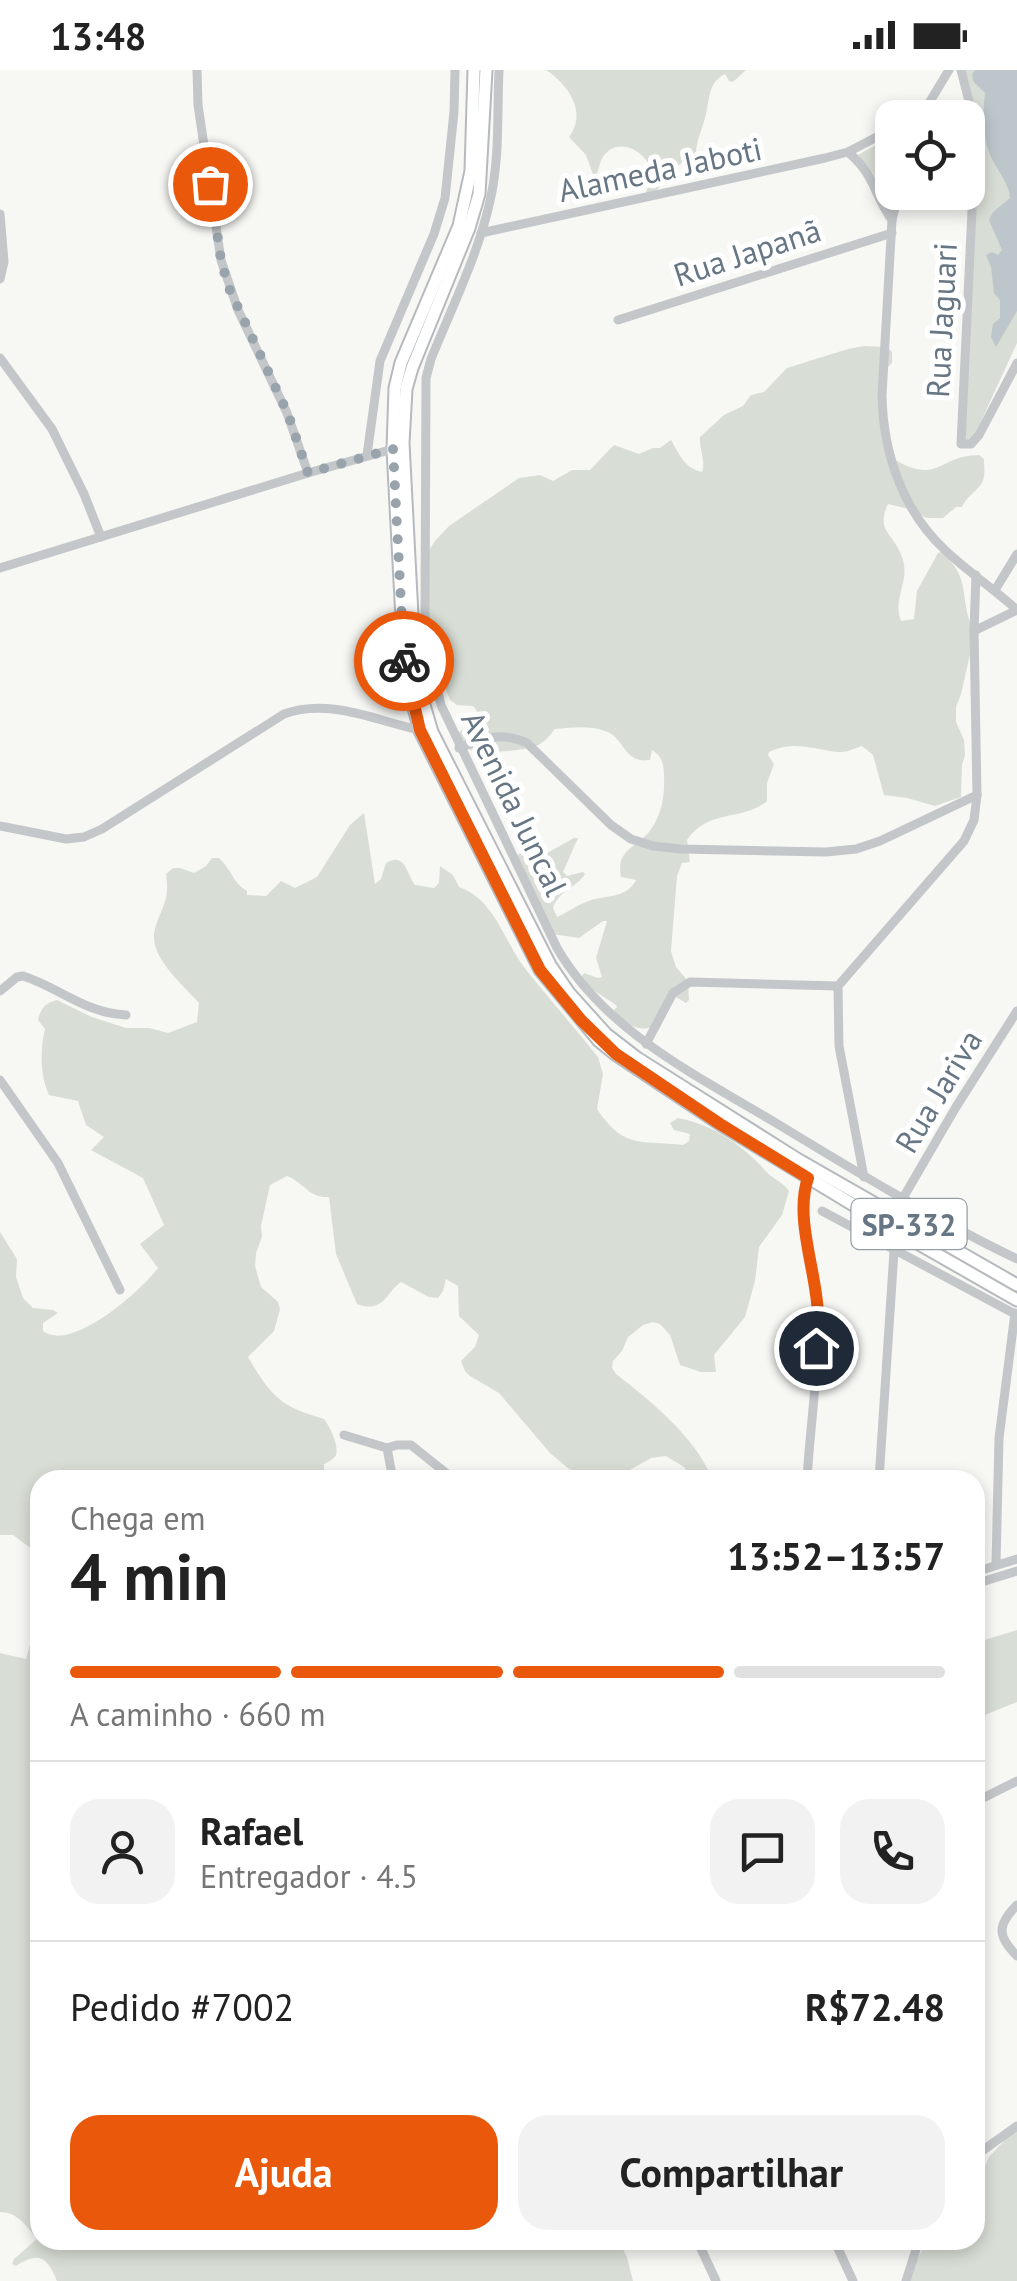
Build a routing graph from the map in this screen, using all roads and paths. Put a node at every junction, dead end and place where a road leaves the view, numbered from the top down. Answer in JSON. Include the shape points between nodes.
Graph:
{"nodes":[{"id":1,"x":197,"y":70,"type":"edge"},
{"id":2,"x":455,"y":70,"type":"edge"},
{"id":3,"x":474,"y":70,"type":"edge"},
{"id":4,"x":486,"y":70,"type":"edge"},
{"id":5,"x":499,"y":70,"type":"edge"},
{"id":6,"x":949,"y":70,"type":"edge"},
{"id":7,"x":961,"y":70,"type":"edge"},
{"id":8,"x":932,"y":100,"type":"edge"},
{"id":9,"x":875,"y":138,"type":"edge"},
{"id":10,"x":848,"y":152,"type":"junction"},
{"id":11,"x":894,"y":210,"type":"edge"},
{"id":12,"x":0,"y":214,"type":"edge"},
{"id":13,"x":892,"y":220,"type":"junction"},
{"id":14,"x":892,"y":232,"type":"junction"},
{"id":15,"x":482,"y":234,"type":"junction"},
{"id":16,"x":0,"y":279,"type":"edge"},
{"id":17,"x":618,"y":320,"type":"dead end"},
{"id":18,"x":0,"y":358,"type":"edge"},
{"id":19,"x":1017,"y":363,"type":"edge"},
{"id":20,"x":393,"y":449,"type":"junction"},
{"id":21,"x":367,"y":455,"type":"junction"},
{"id":22,"x":308,"y":473,"type":"junction"},
{"id":23,"x":101,"y":536,"type":"junction"},
{"id":24,"x":1017,"y":554,"type":"edge"},
{"id":25,"x":0,"y":568,"type":"edge"},
{"id":26,"x":976,"y":574,"type":"junction"},
{"id":27,"x":995,"y":590,"type":"junction"},
{"id":28,"x":1017,"y":610,"type":"edge"},
{"id":29,"x":974,"y":631,"type":"junction"},
{"id":30,"x":426,"y":731,"type":"junction"},
{"id":31,"x":459,"y":748,"type":"junction"},
{"id":32,"x":977,"y":794,"type":"junction"},
{"id":33,"x":0,"y":826,"type":"edge"},
{"id":34,"x":838,"y":986,"type":"junction"},
{"id":35,"x":0,"y":991,"type":"edge"},
{"id":36,"x":1017,"y":1011,"type":"edge"},
{"id":37,"x":126,"y":1015,"type":"dead end"},
{"id":38,"x":646,"y":1044,"type":"junction"},
{"id":39,"x":0,"y":1080,"type":"edge"},
{"id":40,"x":864,"y":1177,"type":"junction"},
{"id":41,"x":808,"y":1178,"type":"junction"},
{"id":42,"x":903,"y":1198,"type":"junction"},
{"id":43,"x":822,"y":1211,"type":"dead end"},
{"id":44,"x":894,"y":1251,"type":"junction"},
{"id":45,"x":1017,"y":1258,"type":"edge"},
{"id":46,"x":1005,"y":1278,"type":"junction"},
{"id":47,"x":1017,"y":1285,"type":"edge"},
{"id":48,"x":120,"y":1290,"type":"dead end"},
{"id":49,"x":1016,"y":1307,"type":"edge"},
{"id":50,"x":344,"y":1435,"type":"dead end"},
{"id":51,"x":386,"y":1448,"type":"junction"},
{"id":52,"x":391,"y":1470,"type":"edge"},
{"id":53,"x":442,"y":1470,"type":"edge"},
{"id":54,"x":808,"y":1470,"type":"edge"},
{"id":55,"x":880,"y":1470,"type":"edge"},
{"id":56,"x":1017,"y":1559,"type":"edge"},
{"id":57,"x":997,"y":1570,"type":"junction"},
{"id":58,"x":985,"y":1571,"type":"edge"},
{"id":59,"x":1017,"y":1571,"type":"edge"},
{"id":60,"x":985,"y":1578,"type":"edge"},
{"id":61,"x":1017,"y":1781,"type":"edge"},
{"id":62,"x":985,"y":1797,"type":"edge"},
{"id":63,"x":1017,"y":1905,"type":"edge"},
{"id":64,"x":1017,"y":1956,"type":"edge"},
{"id":65,"x":1017,"y":2126,"type":"edge"},
{"id":66,"x":985,"y":2149,"type":"edge"},
{"id":67,"x":702,"y":2250,"type":"edge"},
{"id":68,"x":839,"y":2250,"type":"edge"},
{"id":69,"x":915,"y":2250,"type":"edge"},
{"id":70,"x":716,"y":2281,"type":"edge"},
{"id":71,"x":853,"y":2281,"type":"edge"},
{"id":72,"x":906,"y":2281,"type":"edge"}],
"edges":[{"from":1,"to":22,"type":"street","via":[[221,260]]},
{"from":2,"to":21,"type":"street","via":[[444,198],[380,361]]},
{"from":3,"to":20,"type":"main road","number":"SP-332","via":[[465,200],[402,363]]},
{"from":4,"to":30,"type":"main road","number":"SP-332","via":[[478,194],[412,368],[404,408],[414,654]]},
{"from":5,"to":15,"type":"street","name":"Avenida Juncal","via":[[496,166]]},
{"from":6,"to":8,"type":"street"},
{"from":7,"to":19,"type":"street","name":"Rua Jaguari","via":[[974,132],[961,444],[980,435]]},
{"from":9,"to":10,"type":"street","name":"Alameda Jaboti"},
{"from":10,"to":13,"type":"street","via":[[867,171]]},
{"from":10,"to":15,"type":"street","name":"Alameda Jaboti"},
{"from":11,"to":13,"type":"street"},
{"from":12,"to":16,"type":"street"},
{"from":13,"to":14,"type":"street"},
{"from":14,"to":17,"type":"street","name":"Rua Japanã"},
{"from":14,"to":26,"type":"street","via":[[882,395],[888,450],[926,528]]},
{"from":15,"to":31,"type":"street","name":"Avenida Juncal","via":[[431,359],[426,389],[425,619],[440,705]]},
{"from":18,"to":23,"type":"street","via":[[52,429]]},
{"from":20,"to":21,"type":"street"},
{"from":20,"to":30,"type":"main road","number":"SP-332","via":[[404,657]]},
{"from":21,"to":22,"type":"street"},
{"from":22,"to":23,"type":"street"},
{"from":23,"to":25,"type":"street"},
{"from":24,"to":27,"type":"street"},
{"from":26,"to":27,"type":"street"},
{"from":26,"to":29,"type":"street"},
{"from":27,"to":28,"type":"street"},
{"from":28,"to":29,"type":"street"},
{"from":29,"to":32,"type":"street"},
{"from":30,"to":33,"type":"street","via":[[344,710],[298,709],[84,837]]},
{"from":30,"to":41,"type":"main road","number":"SP-332","via":[[540,970],[562,999],[616,1054]]},
{"from":30,"to":46,"type":"main road","number":"SP-332","via":[[550,965],[606,1034],[797,1159]]},
{"from":31,"to":32,"type":"street","via":[[499,735],[515,737],[611,825],[653,846],[681,850],[856,849]]},
{"from":31,"to":38,"type":"street","name":"Avenida Juncal","via":[[566,963]]},
{"from":32,"to":34,"type":"street","via":[[964,841]]},
{"from":34,"to":38,"type":"street","via":[[690,982],[673,993]]},
{"from":34,"to":40,"type":"street","via":[[840,1046]]},
{"from":35,"to":37,"type":"street","via":[[22,976],[96,1011]]},
{"from":36,"to":42,"type":"street","name":"Rua Jariva"},
{"from":38,"to":40,"type":"street","name":"Avenida Juncal"},
{"from":39,"to":48,"type":"street","via":[[58,1164]]},
{"from":40,"to":42,"type":"street","name":"Avenida Juncal"},
{"from":41,"to":49,"type":"main road","number":"SP-332"},
{"from":41,"to":54,"type":"street","via":[[804,1217],[818,1314]]},
{"from":42,"to":45,"type":"street","name":"Avenida Juncal"},
{"from":43,"to":44,"type":"street"},
{"from":44,"to":49,"type":"street"},
{"from":44,"to":55,"type":"street"},
{"from":45,"to":46,"type":"street"},
{"from":46,"to":47,"type":"main road","number":"SP-332"},
{"from":46,"to":49,"type":"main road"},
{"from":49,"to":57,"type":"street","via":[[999,1438]]},
{"from":50,"to":51,"type":"street"},
{"from":51,"to":52,"type":"street"},
{"from":51,"to":53,"type":"street","via":[[411,1444]]},
{"from":56,"to":57,"type":"street"},
{"from":57,"to":58,"type":"street"},
{"from":57,"to":59,"type":"street"},
{"from":57,"to":60,"type":"street"},
{"from":61,"to":62,"type":"street"},
{"from":63,"to":64,"type":"street","via":[[1004,1918],[1002,1932]]},
{"from":65,"to":66,"type":"street"},
{"from":67,"to":70,"type":"street"},
{"from":68,"to":71,"type":"street"},
{"from":69,"to":72,"type":"street"}]}
